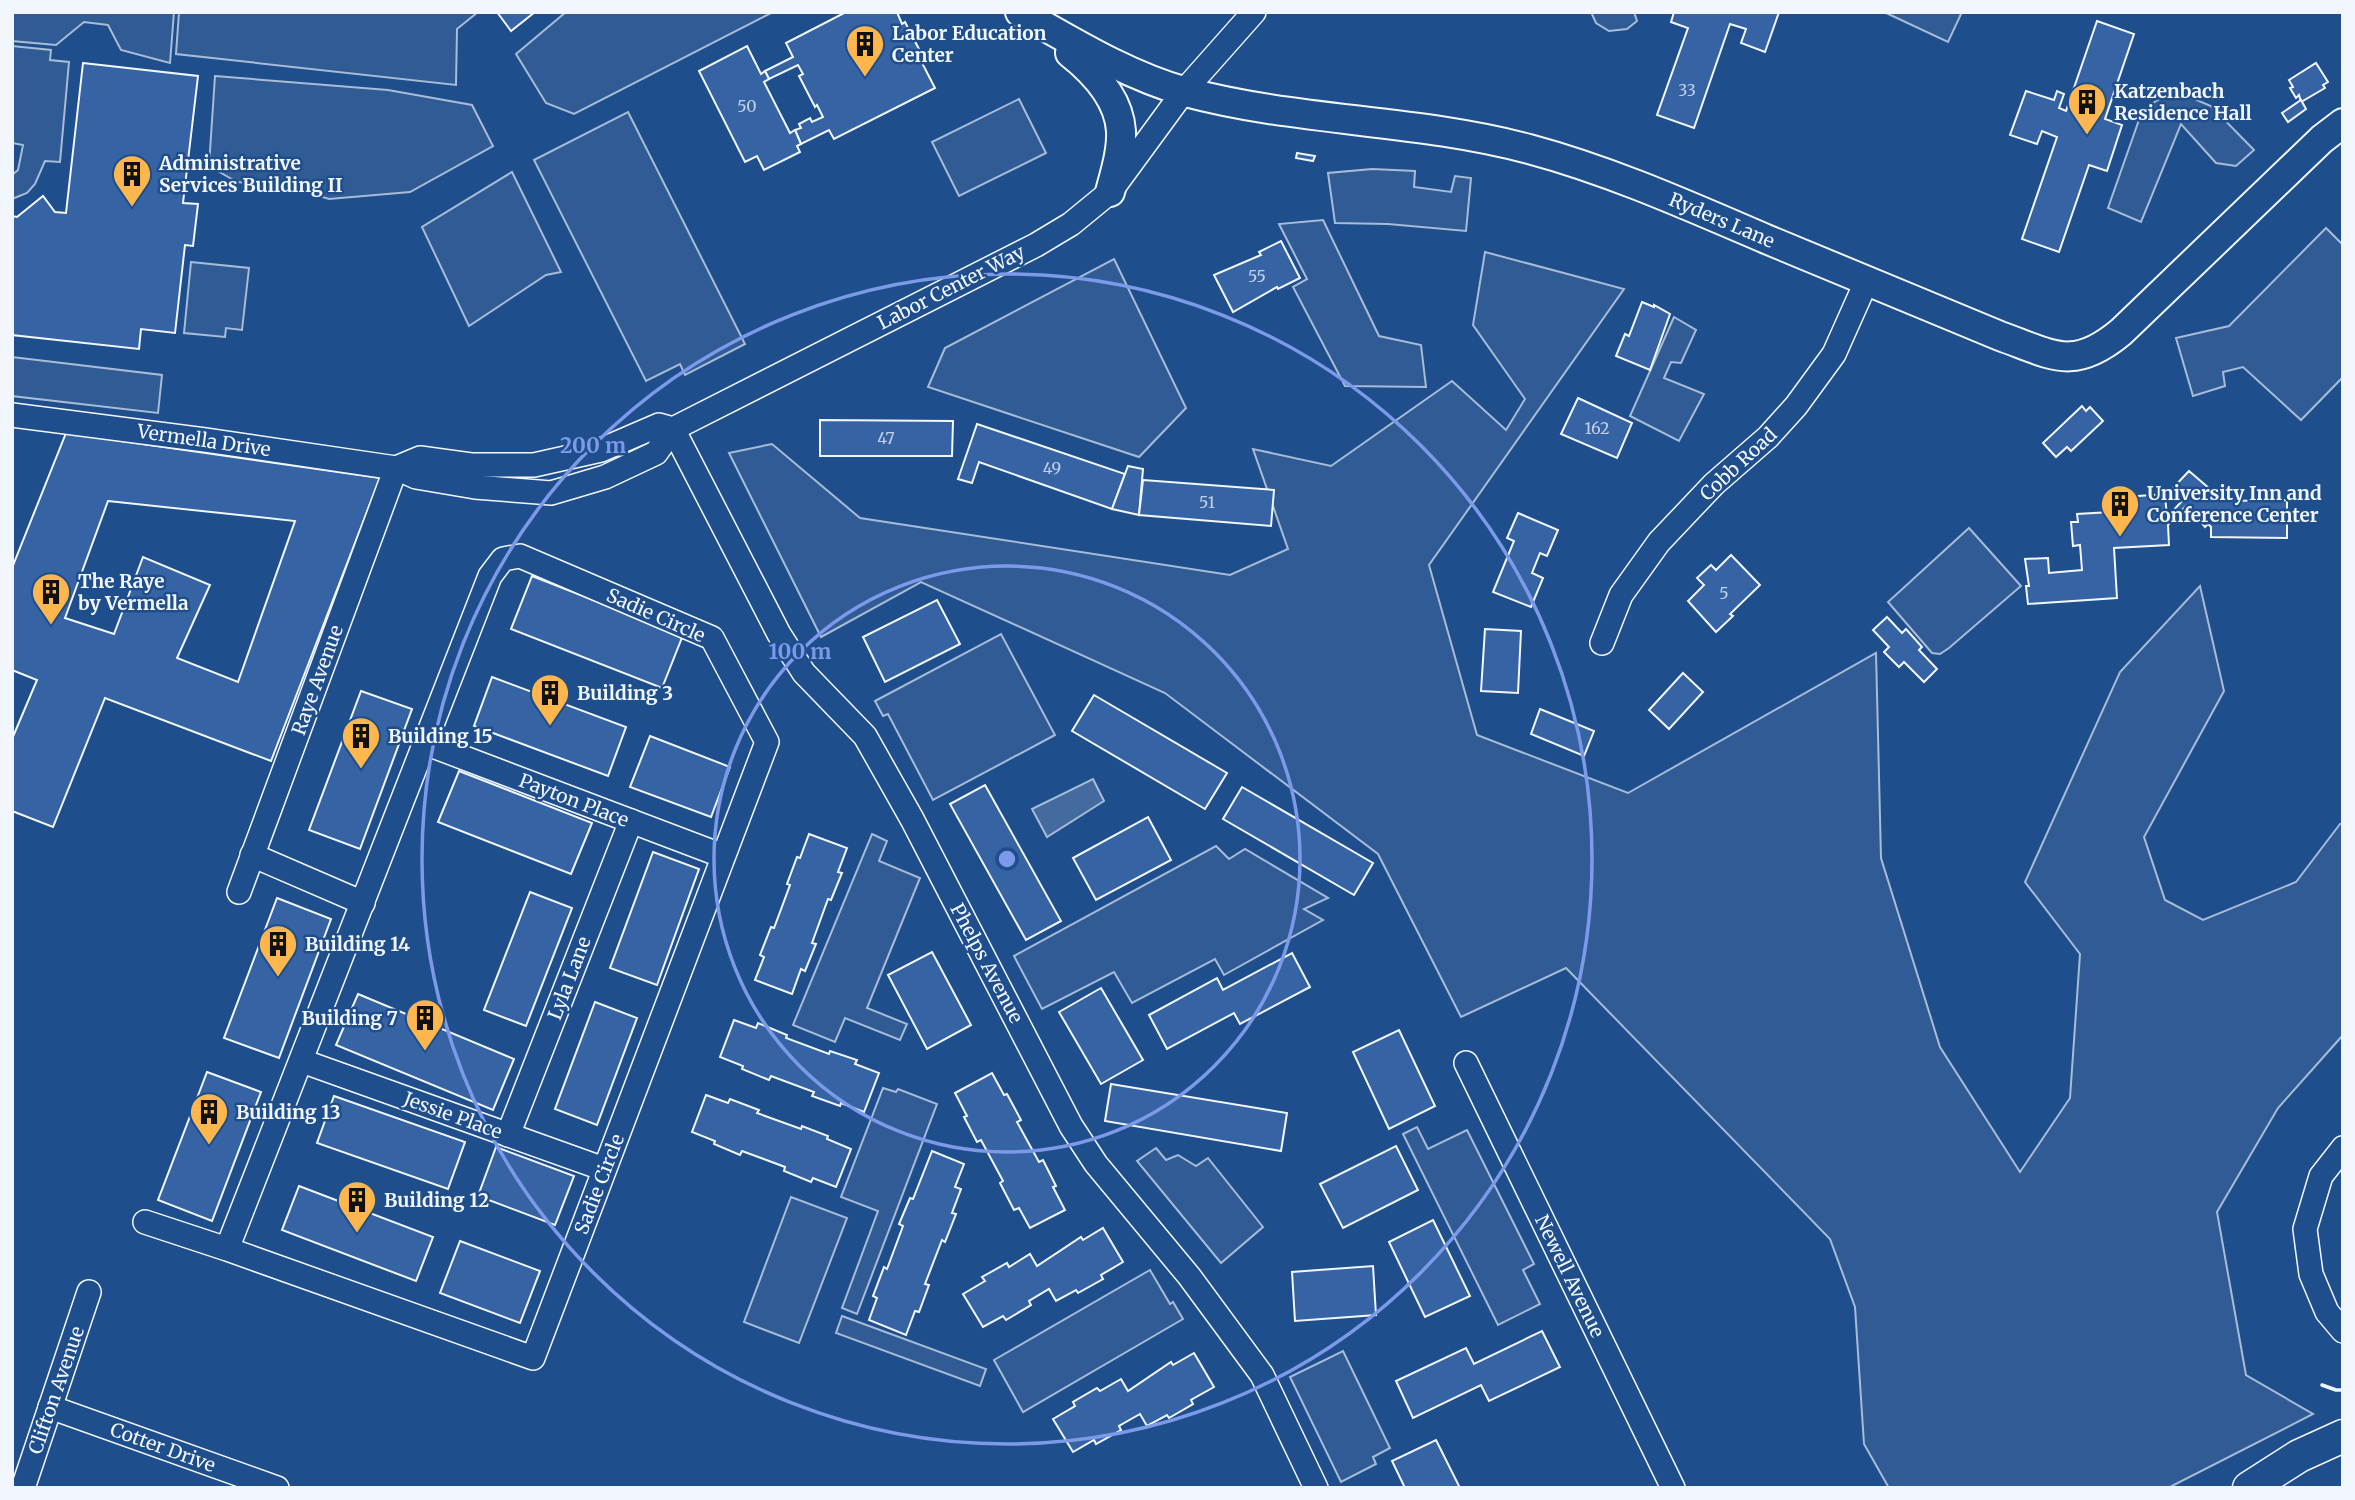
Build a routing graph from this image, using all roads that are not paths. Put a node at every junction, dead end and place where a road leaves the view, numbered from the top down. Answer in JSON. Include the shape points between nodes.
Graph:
{"nodes":[{"id":1,"x":1019,"y":12,"type":"edge"},
{"id":2,"x":1254,"y":12,"type":"edge"},
{"id":3,"x":1184,"y":91,"type":"junction"},
{"id":4,"x":2343,"y":123,"type":"edge"},
{"id":5,"x":1110,"y":192,"type":"junction"},
{"id":6,"x":1867,"y":280,"type":"junction"},
{"id":7,"x":12,"y":415,"type":"edge"},
{"id":8,"x":673,"y":429,"type":"junction"},
{"id":9,"x":396,"y":468,"type":"junction"},
{"id":10,"x":1602,"y":643,"type":"dead end"},
{"id":11,"x":425,"y":743,"type":"junction"},
{"id":12,"x":631,"y":821,"type":"junction"},
{"id":13,"x":252,"y":855,"type":"junction"},
{"id":14,"x":723,"y":856,"type":"junction"},
{"id":15,"x":239,"y":892,"type":"dead end"},
{"id":16,"x":363,"y":903,"type":"junction"},
{"id":17,"x":302,"y":1061,"type":"junction"},
{"id":18,"x":1466,"y":1063,"type":"dead end"},
{"id":19,"x":508,"y":1135,"type":"junction"},
{"id":20,"x":2343,"y":1148,"type":"edge"},
{"id":21,"x":604,"y":1170,"type":"junction"},
{"id":22,"x":145,"y":1222,"type":"dead end"},
{"id":23,"x":227,"y":1249,"type":"junction"},
{"id":24,"x":89,"y":1292,"type":"dead end"},
{"id":25,"x":2343,"y":1331,"type":"edge"},
{"id":26,"x":50,"y":1406,"type":"junction"},
{"id":27,"x":2343,"y":1436,"type":"edge"},
{"id":28,"x":2343,"y":1460,"type":"edge"},
{"id":29,"x":23,"y":1488,"type":"edge"},
{"id":30,"x":277,"y":1488,"type":"edge"},
{"id":31,"x":1316,"y":1488,"type":"edge"},
{"id":32,"x":1673,"y":1488,"type":"edge"},
{"id":33,"x":2249,"y":1488,"type":"edge"},
{"id":34,"x":2280,"y":1488,"type":"edge"}],
"edges":[{"from":1,"to":3,"type":"main road","name":"Ryders Lane","via":[[1110,63]]},
{"from":1,"to":5,"type":"main road","via":[[1091,71],[1111,99],[1121,130]]},
{"from":2,"to":3,"type":"street","name":"Labor Center Way"},
{"from":3,"to":5,"type":"street","name":"Labor Center Way"},
{"from":3,"to":6,"type":"main road","name":"Ryders Lane","via":[[1527,149],[1681,202]]},
{"from":4,"to":6,"type":"main road","name":"Ryders Lane","via":[[2121,332],[2087,355],[2069,358],[2048,353]]},
{"from":5,"to":8,"type":"street","name":"Labor Center Way","via":[[1036,245]]},
{"from":6,"to":10,"type":"street","name":"Cobb Road","via":[[1834,354],[1797,406],[1659,542],[1621,595]]},
{"from":7,"to":9,"type":"street","name":"Vermella Drive"},
{"from":8,"to":9,"type":"street","name":"Vermella Drive","via":[[656,453],[605,477],[551,493],[475,487],[416,477]]},
{"from":8,"to":31,"type":"street","name":"Phelps Avenue","via":[[779,634],[804,673],[865,736],[1071,1126],[1262,1375]]},
{"from":9,"to":13,"type":"street","name":"Raye Avenue"},
{"from":11,"to":12,"type":"street","name":"Payton Place"},
{"from":11,"to":14,"type":"street","name":"Sadie Circle","via":[[490,576],[503,559],[520,556],[712,638],[767,742]]},
{"from":11,"to":16,"type":"street","name":"Sadie Circle"},
{"from":12,"to":14,"type":"street","name":"Payton Place"},
{"from":12,"to":19,"type":"street","name":"Lyla Lane"},
{"from":13,"to":15,"type":"street","name":"Raye Avenue"},
{"from":13,"to":16,"type":"street"},
{"from":14,"to":21,"type":"street","name":"Sadie Circle"},
{"from":16,"to":17,"type":"street","name":"Sadie Circle"},
{"from":17,"to":19,"type":"street","name":"Jessie Place"},
{"from":17,"to":23,"type":"street","name":"Sadie Circle"},
{"from":18,"to":32,"type":"street","name":"Newell Avenue"},
{"from":19,"to":21,"type":"street","name":"Jessie Place"},
{"from":20,"to":25,"type":"street","via":[[2321,1176],[2305,1229],[2311,1274],[2327,1312]]},
{"from":21,"to":23,"type":"street","name":"Sadie Circle","via":[[533,1358]]},
{"from":22,"to":23,"type":"street","name":"Sadie Circle"},
{"from":24,"to":26,"type":"street","name":"Clifton Avenue"},
{"from":26,"to":29,"type":"street","name":"Clifton Avenue"},
{"from":26,"to":30,"type":"street","name":"Cotter Drive"},
{"from":27,"to":33,"type":"highway","via":[[2299,1456]]},
{"from":28,"to":34,"type":"highway"}]}
